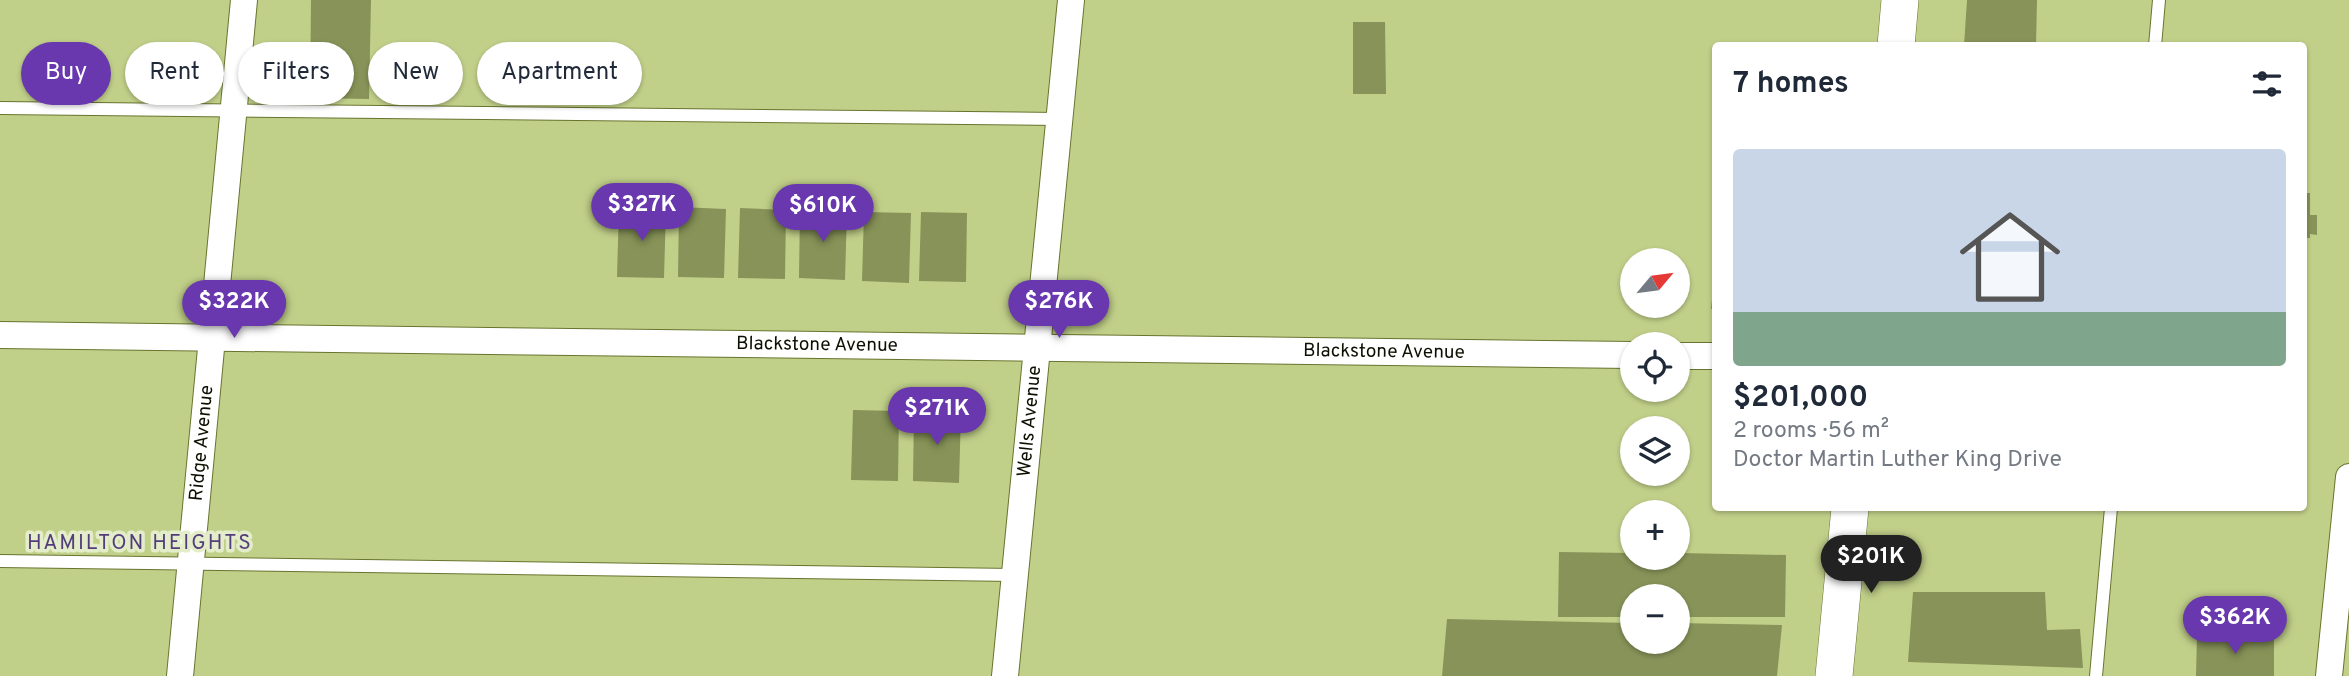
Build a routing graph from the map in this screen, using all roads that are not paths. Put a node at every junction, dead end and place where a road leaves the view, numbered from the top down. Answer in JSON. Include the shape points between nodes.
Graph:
{"nodes":[{"id":1,"x":244,"y":0,"type":"edge"},
{"id":2,"x":1071,"y":0,"type":"edge"},
{"id":3,"x":1900,"y":0,"type":"edge"},
{"id":4,"x":2159,"y":0,"type":"edge"},
{"id":5,"x":1896,"y":42,"type":"edge"},
{"id":6,"x":2155,"y":42,"type":"edge"},
{"id":7,"x":0,"y":108,"type":"edge"},
{"id":8,"x":233,"y":112,"type":"junction"},
{"id":9,"x":1058,"y":119,"type":"junction"},
{"id":10,"x":0,"y":335,"type":"edge"},
{"id":11,"x":211,"y":338,"type":"junction"},
{"id":12,"x":1035,"y":347,"type":"junction"},
{"id":13,"x":1620,"y":355,"type":"edge"},
{"id":14,"x":1690,"y":356,"type":"edge"},
{"id":15,"x":1712,"y":356,"type":"edge"},
{"id":16,"x":2349,"y":477,"type":"edge"},
{"id":17,"x":1850,"y":511,"type":"edge"},
{"id":18,"x":2112,"y":511,"type":"edge"},
{"id":19,"x":0,"y":561,"type":"edge"},
{"id":20,"x":190,"y":562,"type":"junction"},
{"id":21,"x":1014,"y":575,"type":"junction"},
{"id":22,"x":180,"y":676,"type":"edge"},
{"id":23,"x":1005,"y":676,"type":"edge"},
{"id":24,"x":1834,"y":676,"type":"edge"},
{"id":25,"x":2096,"y":676,"type":"edge"},
{"id":26,"x":2329,"y":676,"type":"edge"}],
"edges":[{"from":1,"to":8,"type":"street","name":"Ridge Avenue"},
{"from":2,"to":9,"type":"street","name":"Wells Avenue"},
{"from":3,"to":5,"type":"main road"},
{"from":4,"to":6,"type":"lane"},
{"from":7,"to":8,"type":"lane"},
{"from":8,"to":9,"type":"lane"},
{"from":8,"to":11,"type":"street","name":"Ridge Avenue"},
{"from":9,"to":12,"type":"street","name":"Wells Avenue"},
{"from":10,"to":11,"type":"street","name":"Blackstone Avenue"},
{"from":11,"to":12,"type":"street","name":"Blackstone Avenue"},
{"from":11,"to":20,"type":"street","name":"Ridge Avenue"},
{"from":12,"to":13,"type":"street","name":"Blackstone Avenue"},
{"from":12,"to":21,"type":"street","name":"Wells Avenue"},
{"from":14,"to":15,"type":"street"},
{"from":16,"to":26,"type":"street"},
{"from":17,"to":24,"type":"main road"},
{"from":18,"to":25,"type":"lane"},
{"from":19,"to":20,"type":"lane"},
{"from":20,"to":21,"type":"lane"},
{"from":20,"to":22,"type":"street","name":"Ridge Avenue"},
{"from":21,"to":23,"type":"street","name":"Wells Avenue"}]}
